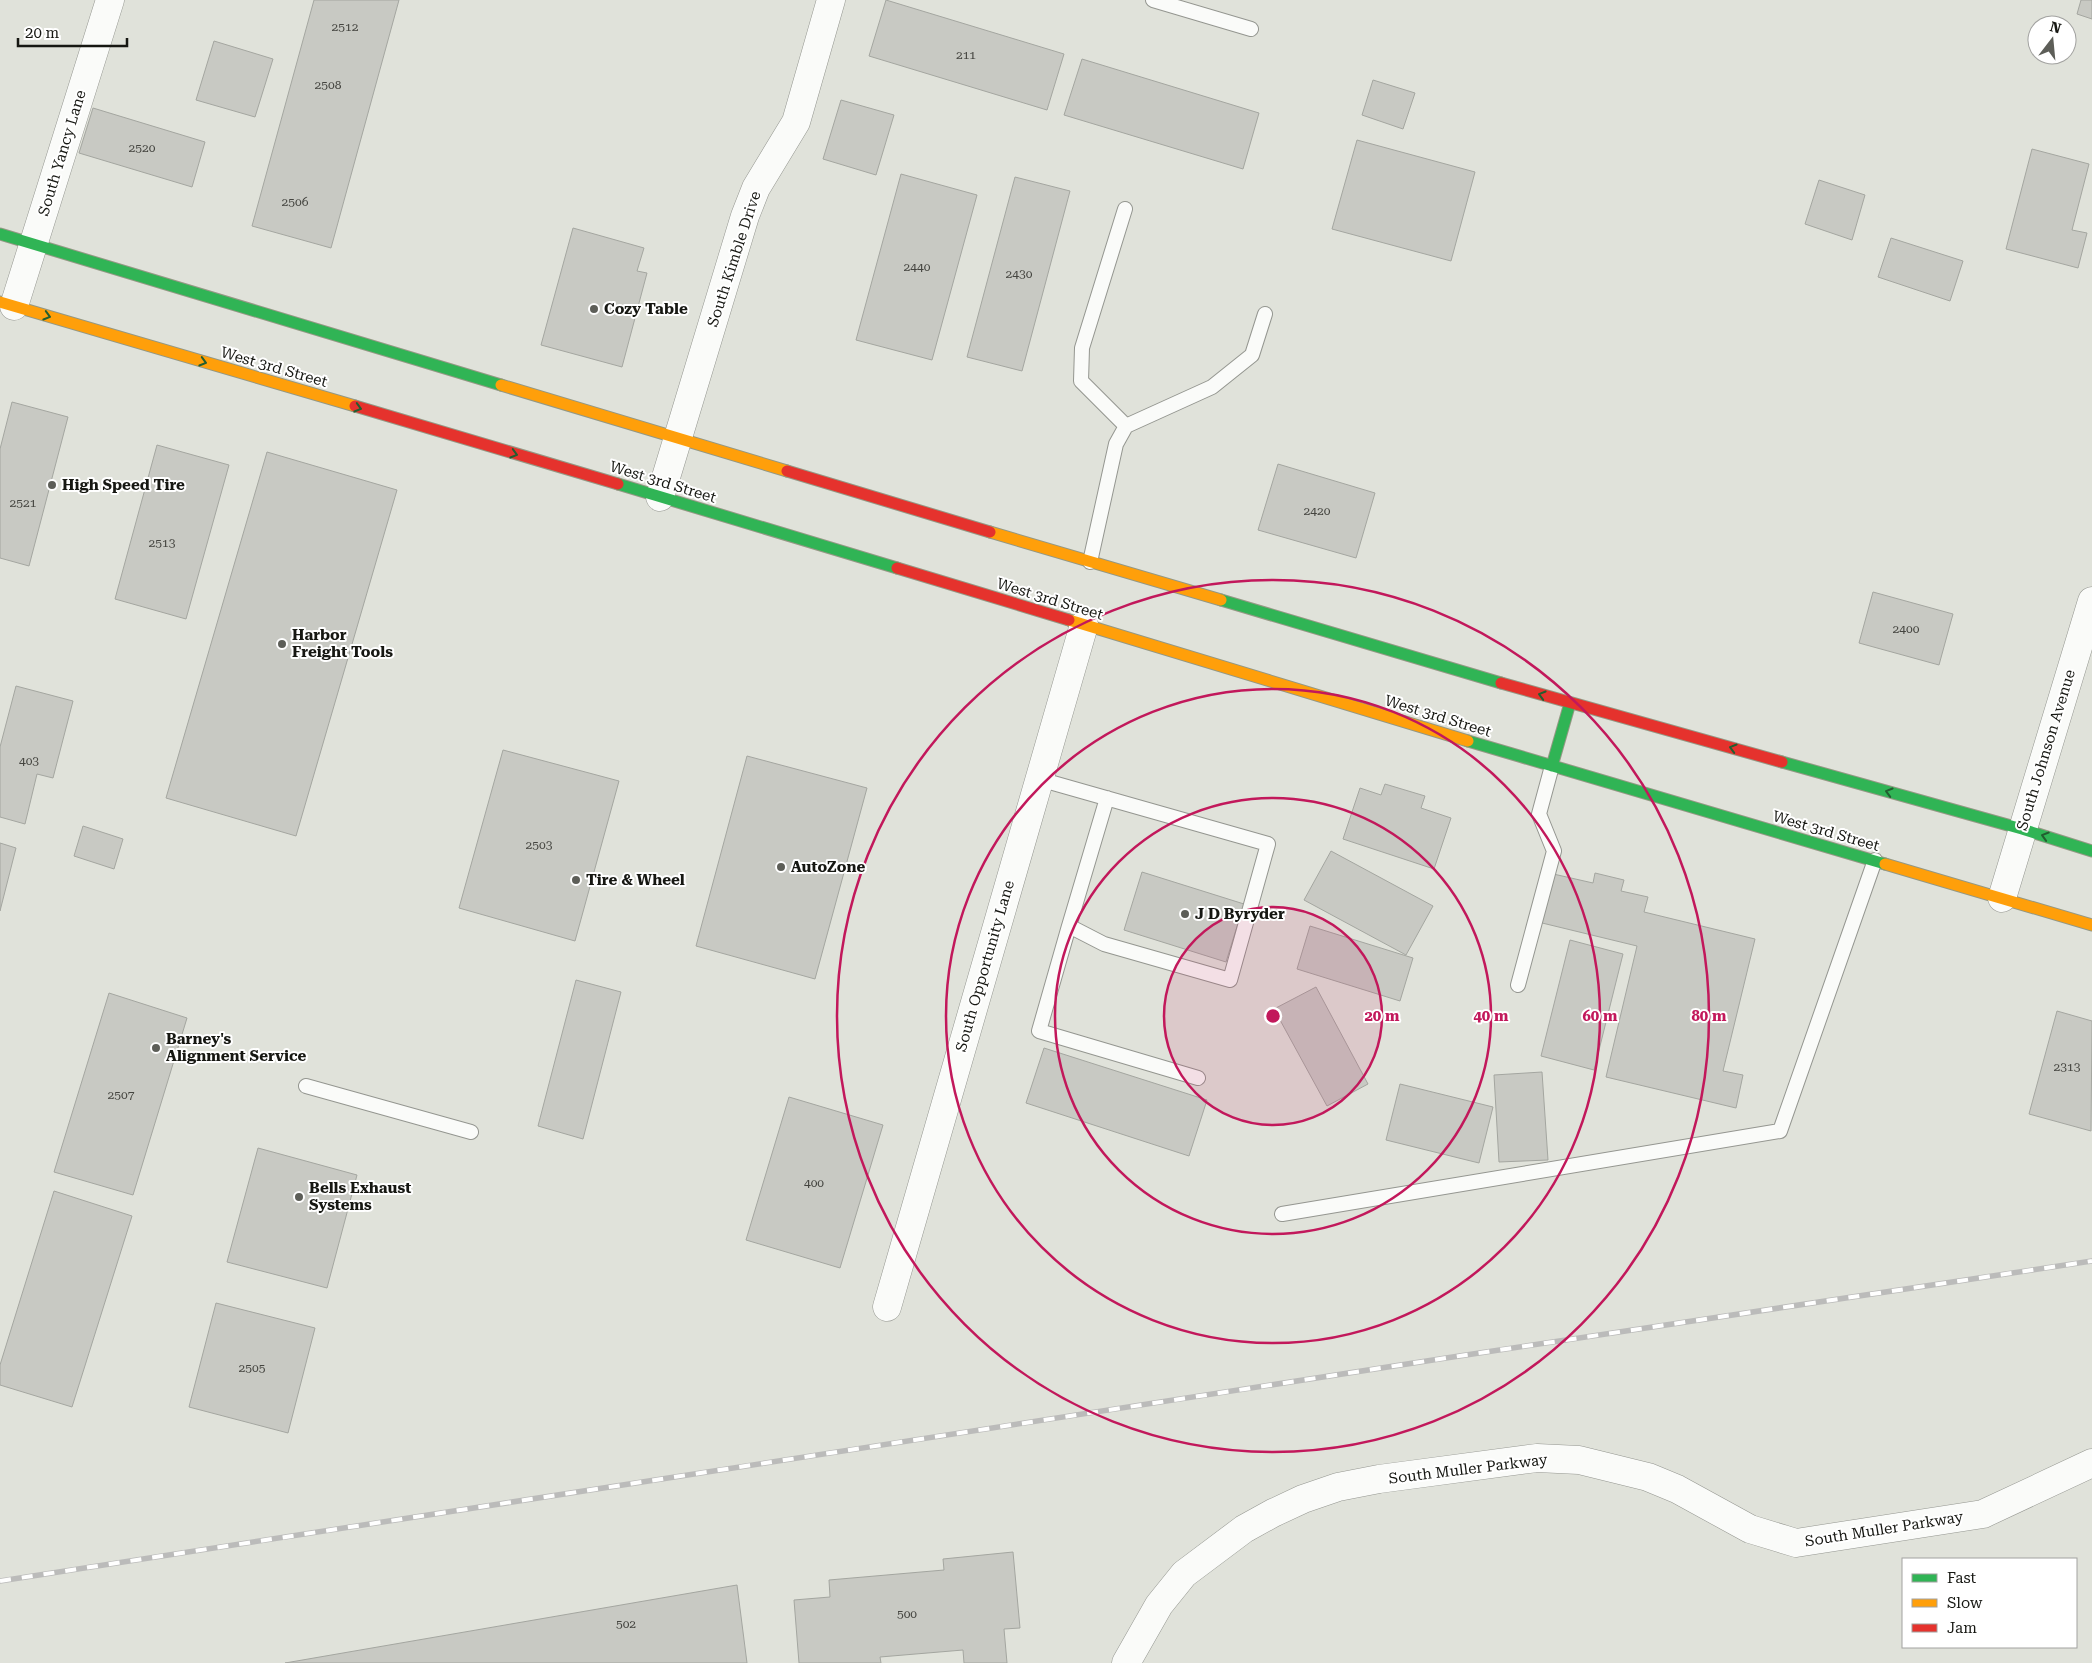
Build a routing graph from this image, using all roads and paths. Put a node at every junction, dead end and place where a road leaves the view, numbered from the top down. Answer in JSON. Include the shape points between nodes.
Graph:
{"nodes":[{"id":1,"x":110,"y":0,"type":"edge"},
{"id":2,"x":831,"y":0,"type":"edge"},
{"id":3,"x":1153,"y":0,"type":"edge"},
{"id":4,"x":1251,"y":29,"type":"dead end"},
{"id":5,"x":1125,"y":209,"type":"dead end"},
{"id":6,"x":0,"y":234,"type":"edge"},
{"id":7,"x":33,"y":245,"type":"junction"},
{"id":8,"x":7,"y":304,"type":"edge"},
{"id":9,"x":1265,"y":314,"type":"dead end"},
{"id":10,"x":1126,"y":426,"type":"junction"},
{"id":11,"x":677,"y":437,"type":"junction"},
{"id":12,"x":660,"y":497,"type":"junction"},
{"id":13,"x":1090,"y":562,"type":"junction"},
{"id":14,"x":2092,"y":601,"type":"edge"},
{"id":15,"x":1084,"y":625,"type":"junction"},
{"id":16,"x":1570,"y":703,"type":"junction"},
{"id":17,"x":1552,"y":766,"type":"junction"},
{"id":18,"x":1039,"y":779,"type":"junction"},
{"id":19,"x":1107,"y":798,"type":"junction"},
{"id":20,"x":2022,"y":829,"type":"junction"},
{"id":21,"x":2092,"y":851,"type":"edge"},
{"id":22,"x":1875,"y":860,"type":"junction"},
{"id":23,"x":2002,"y":898,"type":"junction"},
{"id":24,"x":2092,"y":925,"type":"edge"},
{"id":25,"x":1069,"y":926,"type":"junction"},
{"id":26,"x":1518,"y":985,"type":"dead end"},
{"id":27,"x":1198,"y":1078,"type":"dead end"},
{"id":28,"x":306,"y":1086,"type":"dead end"},
{"id":29,"x":471,"y":1132,"type":"dead end"},
{"id":30,"x":1282,"y":1214,"type":"dead end"},
{"id":31,"x":887,"y":1307,"type":"dead end"},
{"id":32,"x":2092,"y":1463,"type":"edge"},
{"id":33,"x":1126,"y":1663,"type":"edge"}],
"edges":[{"from":1,"to":7,"type":"street","name":"South Yancy Lane"},
{"from":2,"to":11,"type":"street","name":"South Kimble Drive","via":[[796,122],[756,188],[745,216]]},
{"from":3,"to":4,"type":"lane"},
{"from":5,"to":10,"type":"lane","via":[[1082,348],[1081,382]]},
{"from":6,"to":7,"type":"main road"},
{"from":7,"to":8,"type":"street","name":"South Yancy Lane"},
{"from":7,"to":11,"type":"main road"},
{"from":8,"to":12,"type":"main road","name":"West 3rd Street","one_way":true},
{"from":9,"to":10,"type":"lane","via":[[1252,355],[1212,387]]},
{"from":10,"to":13,"type":"lane","via":[[1116,444]]},
{"from":11,"to":12,"type":"street","name":"South Kimble Drive"},
{"from":11,"to":13,"type":"main road"},
{"from":12,"to":15,"type":"main road","name":"West 3rd Street"},
{"from":16,"to":13,"type":"main road","one_way":true},
{"from":14,"to":20,"type":"street","name":"South Johnson Avenue"},
{"from":15,"to":17,"type":"main road","name":"West 3rd Street"},
{"from":15,"to":18,"type":"street","name":"South Opportunity Lane"},
{"from":16,"to":17,"type":"main road"},
{"from":20,"to":16,"type":"main road","one_way":true},
{"from":17,"to":22,"type":"main road","name":"West 3rd Street"},
{"from":17,"to":26,"type":"lane","via":[[1539,814],[1554,851]]},
{"from":18,"to":19,"type":"lane"},
{"from":18,"to":31,"type":"street","name":"South Opportunity Lane"},
{"from":19,"to":25,"type":"lane"},
{"from":19,"to":25,"type":"lane","via":[[1268,844],[1230,980],[1104,944]]},
{"from":21,"to":20,"type":"main road","one_way":true},
{"from":20,"to":23,"type":"street","name":"South Johnson Avenue"},
{"from":22,"to":23,"type":"main road","name":"West 3rd Street"},
{"from":22,"to":30,"type":"lane","via":[[1780,1131]]},
{"from":23,"to":24,"type":"main road","name":"West 3rd Street"},
{"from":25,"to":27,"type":"lane","via":[[1039,1031]]},
{"from":28,"to":29,"type":"lane"},
{"from":32,"to":33,"type":"street","name":"South Muller Parkway","via":[[1983,1514],[1796,1543],[1750,1529],[1648,1477],[1579,1460],[1537,1458],[1338,1487],[1303,1499],[1244,1529],[1184,1574],[1159,1605]]}]}
